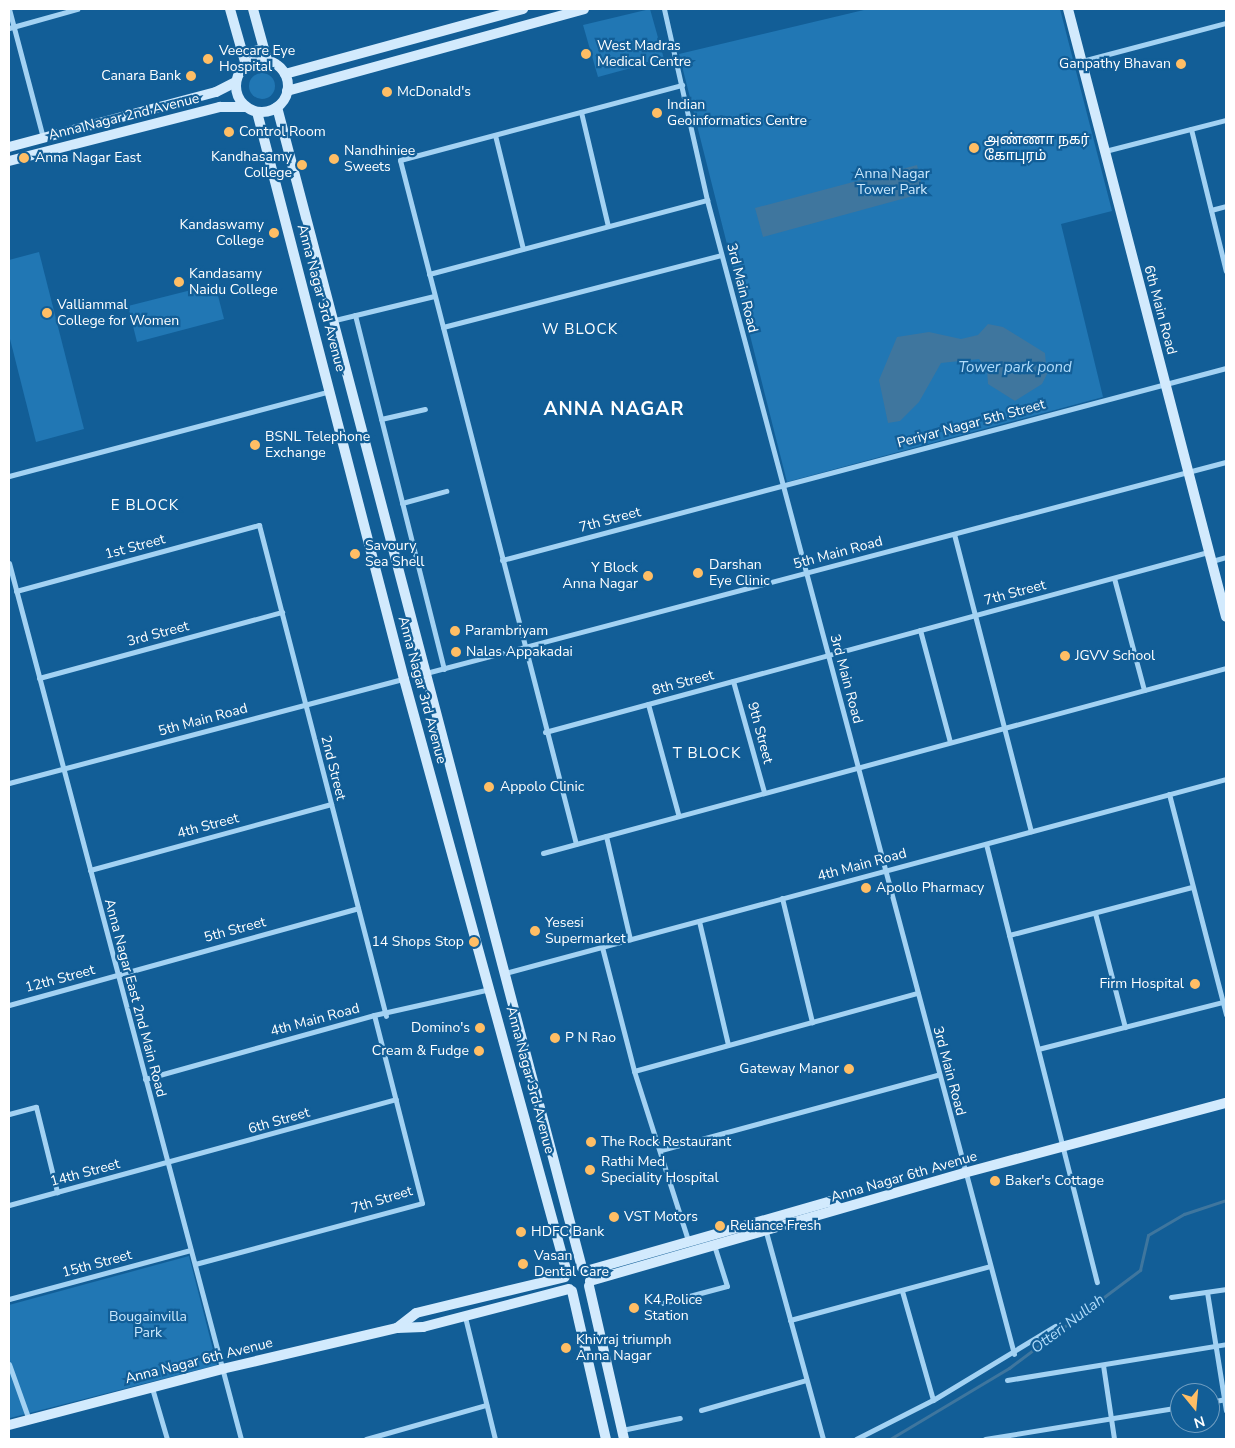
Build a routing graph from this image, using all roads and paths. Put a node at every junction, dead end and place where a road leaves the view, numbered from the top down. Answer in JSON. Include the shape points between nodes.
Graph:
{"nodes":[{"id":1,"x":9,"y":9,"type":"edge"},
{"id":2,"x":77,"y":9,"type":"edge"},
{"id":3,"x":230,"y":9,"type":"edge"},
{"id":4,"x":253,"y":9,"type":"edge"},
{"id":5,"x":523,"y":9,"type":"edge"},
{"id":6,"x":584,"y":9,"type":"edge"},
{"id":7,"x":664,"y":9,"type":"edge"},
{"id":8,"x":1068,"y":9,"type":"edge"},
{"id":9,"x":1226,"y":23,"type":"edge"},
{"id":10,"x":15,"y":26,"type":"junction"},
{"id":11,"x":9,"y":28,"type":"edge"},
{"id":12,"x":263,"y":49,"type":"junction"},
{"id":13,"x":245,"y":60,"type":"junction"},
{"id":14,"x":267,"y":60,"type":"junction"},
{"id":15,"x":1081,"y":61,"type":"junction"},
{"id":16,"x":285,"y":74,"type":"junction"},
{"id":17,"x":236,"y":82,"type":"junction"},
{"id":18,"x":682,"y":85,"type":"junction"},
{"id":19,"x":287,"y":91,"type":"junction"},
{"id":20,"x":246,"y":107,"type":"junction"},
{"id":21,"x":277,"y":107,"type":"junction"},
{"id":22,"x":257,"y":112,"type":"junction"},
{"id":23,"x":581,"y":112,"type":"junction"},
{"id":24,"x":1226,"y":120,"type":"edge"},
{"id":25,"x":1191,"y":129,"type":"junction"},
{"id":26,"x":495,"y":135,"type":"junction"},
{"id":27,"x":43,"y":138,"type":"junction"},
{"id":28,"x":9,"y":147,"type":"edge"},
{"id":29,"x":1104,"y":152,"type":"junction"},
{"id":30,"x":9,"y":161,"type":"edge"},
{"id":31,"x":707,"y":200,"type":"junction"},
{"id":32,"x":1226,"y":206,"type":"edge"},
{"id":33,"x":1211,"y":210,"type":"junction"},
{"id":34,"x":608,"y":226,"type":"junction"},
{"id":35,"x":524,"y":249,"type":"junction"},
{"id":36,"x":721,"y":254,"type":"junction"},
{"id":37,"x":1226,"y":271,"type":"edge"},
{"id":38,"x":429,"y":274,"type":"junction"},
{"id":39,"x":434,"y":296,"type":"junction"},
{"id":40,"x":355,"y":315,"type":"junction"},
{"id":41,"x":335,"y":320,"type":"junction"},
{"id":42,"x":443,"y":327,"type":"junction"},
{"id":43,"x":1226,"y":368,"type":"edge"},
{"id":44,"x":1165,"y":384,"type":"junction"},
{"id":45,"x":331,"y":390,"type":"junction"},
{"id":46,"x":425,"y":409,"type":"dead end"},
{"id":47,"x":381,"y":419,"type":"junction"},
{"id":48,"x":1226,"y":462,"type":"edge"},
{"id":49,"x":1188,"y":472,"type":"junction"},
{"id":50,"x":9,"y":476,"type":"edge"},
{"id":51,"x":783,"y":486,"type":"junction"},
{"id":52,"x":446,"y":491,"type":"dead end"},
{"id":53,"x":402,"y":503,"type":"junction"},
{"id":54,"x":260,"y":525,"type":"joint"},
{"id":55,"x":954,"y":534,"type":"junction"},
{"id":56,"x":1210,"y":557,"type":"junction"},
{"id":57,"x":1226,"y":557,"type":"edge"},
{"id":58,"x":502,"y":560,"type":"junction"},
{"id":59,"x":9,"y":563,"type":"edge"},
{"id":60,"x":806,"y":573,"type":"junction"},
{"id":61,"x":1114,"y":578,"type":"junction"},
{"id":62,"x":16,"y":591,"type":"junction"},
{"id":63,"x":282,"y":612,"type":"junction"},
{"id":64,"x":974,"y":616,"type":"junction"},
{"id":65,"x":1226,"y":617,"type":"edge"},
{"id":66,"x":920,"y":630,"type":"junction"},
{"id":67,"x":524,"y":647,"type":"junction"},
{"id":68,"x":827,"y":656,"type":"junction"},
{"id":69,"x":1226,"y":668,"type":"edge"},
{"id":70,"x":444,"y":669,"type":"junction"},
{"id":71,"x":426,"y":674,"type":"junction"},
{"id":72,"x":39,"y":678,"type":"junction"},
{"id":73,"x":404,"y":679,"type":"junction"},
{"id":74,"x":733,"y":681,"type":"junction"},
{"id":75,"x":1144,"y":690,"type":"junction"},
{"id":76,"x":648,"y":704,"type":"junction"},
{"id":77,"x":306,"y":705,"type":"junction"},
{"id":78,"x":1006,"y":727,"type":"junction"},
{"id":79,"x":545,"y":732,"type":"junction"},
{"id":80,"x":950,"y":742,"type":"junction"},
{"id":81,"x":858,"y":766,"type":"junction"},
{"id":82,"x":63,"y":768,"type":"junction"},
{"id":83,"x":1226,"y":779,"type":"edge"},
{"id":84,"x":9,"y":783,"type":"edge"},
{"id":85,"x":764,"y":792,"type":"junction"},
{"id":86,"x":1169,"y":794,"type":"junction"},
{"id":87,"x":331,"y":804,"type":"junction"},
{"id":88,"x":678,"y":814,"type":"junction"},
{"id":89,"x":1031,"y":832,"type":"junction"},
{"id":90,"x":606,"y":836,"type":"junction"},
{"id":91,"x":576,"y":844,"type":"junction"},
{"id":92,"x":986,"y":844,"type":"junction"},
{"id":93,"x":543,"y":853,"type":"dead end"},
{"id":94,"x":90,"y":870,"type":"junction"},
{"id":95,"x":884,"y":871,"type":"junction"},
{"id":96,"x":1192,"y":887,"type":"junction"},
{"id":97,"x":782,"y":898,"type":"junction"},
{"id":98,"x":358,"y":908,"type":"junction"},
{"id":99,"x":1095,"y":912,"type":"junction"},
{"id":100,"x":699,"y":921,"type":"junction"},
{"id":101,"x":1009,"y":935,"type":"junction"},
{"id":102,"x":630,"y":939,"type":"junction"},
{"id":103,"x":602,"y":947,"type":"junction"},
{"id":104,"x":504,"y":973,"type":"junction"},
{"id":105,"x":118,"y":974,"type":"junction"},
{"id":106,"x":492,"y":988,"type":"junction"},
{"id":107,"x":917,"y":993,"type":"junction"},
{"id":108,"x":1222,"y":1002,"type":"junction"},
{"id":109,"x":9,"y":1004,"type":"edge"},
{"id":110,"x":374,"y":1015,"type":"junction"},
{"id":111,"x":1226,"y":1015,"type":"edge"},
{"id":112,"x":386,"y":1016,"type":"junction"},
{"id":113,"x":812,"y":1022,"type":"junction"},
{"id":114,"x":1125,"y":1027,"type":"junction"},
{"id":115,"x":728,"y":1045,"type":"junction"},
{"id":116,"x":1038,"y":1050,"type":"junction"},
{"id":117,"x":634,"y":1071,"type":"junction"},
{"id":118,"x":938,"y":1075,"type":"junction"},
{"id":119,"x":145,"y":1079,"type":"junction"},
{"id":120,"x":396,"y":1099,"type":"junction"},
{"id":121,"x":1226,"y":1104,"type":"edge"},
{"id":122,"x":9,"y":1114,"type":"edge"},
{"id":123,"x":1063,"y":1147,"type":"junction"},
{"id":124,"x":660,"y":1150,"type":"junction"},
{"id":125,"x":168,"y":1164,"type":"junction"},
{"id":126,"x":964,"y":1173,"type":"junction"},
{"id":127,"x":57,"y":1192,"type":"junction"},
{"id":128,"x":9,"y":1205,"type":"edge"},
{"id":129,"x":840,"y":1208,"type":"junction"},
{"id":130,"x":766,"y":1232,"type":"junction"},
{"id":131,"x":688,"y":1240,"type":"junction"},
{"id":132,"x":714,"y":1245,"type":"junction"},
{"id":133,"x":191,"y":1250,"type":"junction"},
{"id":134,"x":195,"y":1264,"type":"junction"},
{"id":135,"x":990,"y":1266,"type":"junction"},
{"id":136,"x":584,"y":1269,"type":"junction"},
{"id":137,"x":566,"y":1275,"type":"junction"},
{"id":138,"x":1097,"y":1282,"type":"dead end"},
{"id":139,"x":590,"y":1284,"type":"junction"},
{"id":140,"x":1226,"y":1289,"type":"edge"},
{"id":141,"x":570,"y":1290,"type":"junction"},
{"id":142,"x":902,"y":1291,"type":"junction"},
{"id":143,"x":1208,"y":1292,"type":"junction"},
{"id":144,"x":1171,"y":1297,"type":"dead end"},
{"id":145,"x":9,"y":1300,"type":"edge"},
{"id":146,"x":663,"y":1303,"type":"dead end"},
{"id":147,"x":465,"y":1317,"type":"junction"},
{"id":148,"x":790,"y":1320,"type":"junction"},
{"id":149,"x":1055,"y":1326,"type":"dead end"},
{"id":150,"x":397,"y":1328,"type":"junction"},
{"id":151,"x":1226,"y":1344,"type":"edge"},
{"id":152,"x":1216,"y":1346,"type":"junction"},
{"id":153,"x":1014,"y":1354,"type":"junction"},
{"id":154,"x":9,"y":1364,"type":"edge"},
{"id":155,"x":1102,"y":1365,"type":"junction"},
{"id":156,"x":222,"y":1369,"type":"junction"},
{"id":157,"x":806,"y":1380,"type":"junction"},
{"id":158,"x":1007,"y":1380,"type":"dead end"},
{"id":159,"x":152,"y":1387,"type":"junction"},
{"id":160,"x":1225,"y":1399,"type":"edge"},
{"id":161,"x":933,"y":1400,"type":"junction"},
{"id":162,"x":486,"y":1405,"type":"junction"},
{"id":163,"x":1170,"y":1409,"type":"edge"},
{"id":164,"x":701,"y":1410,"type":"dead end"},
{"id":165,"x":1226,"y":1410,"type":"edge"},
{"id":166,"x":680,"y":1418,"type":"dead end"},
{"id":167,"x":1111,"y":1418,"type":"junction"},
{"id":168,"x":28,"y":1420,"type":"junction"},
{"id":169,"x":9,"y":1425,"type":"edge"},
{"id":170,"x":623,"y":1435,"type":"edge"},
{"id":171,"x":167,"y":1439,"type":"edge"},
{"id":172,"x":241,"y":1439,"type":"edge"},
{"id":173,"x":366,"y":1439,"type":"edge"},
{"id":174,"x":496,"y":1439,"type":"edge"},
{"id":175,"x":606,"y":1439,"type":"edge"},
{"id":176,"x":823,"y":1439,"type":"edge"},
{"id":177,"x":856,"y":1439,"type":"edge"},
{"id":178,"x":985,"y":1439,"type":"edge"},
{"id":179,"x":1114,"y":1439,"type":"edge"}],
"edges":[{"from":1,"to":10,"type":"street"},
{"from":2,"to":10,"type":"street"},
{"from":3,"to":13,"type":"main road"},
{"from":4,"to":12,"type":"main road"},
{"from":5,"to":16,"type":"main road"},
{"from":6,"to":19,"type":"main road"},
{"from":7,"to":18,"type":"street","name":"3rd Main Road"},
{"from":8,"to":15,"type":"main road","name":"6th Main Road"},
{"from":9,"to":15,"type":"street"},
{"from":10,"to":11,"type":"street"},
{"from":10,"to":27,"type":"street"},
{"from":12,"to":13,"type":"main road"},
{"from":12,"to":14,"type":"main road"},
{"from":13,"to":14,"type":"main road"},
{"from":13,"to":17,"type":"main road"},
{"from":14,"to":16,"type":"main road"},
{"from":15,"to":29,"type":"main road","name":"6th Main Road"},
{"from":16,"to":19,"type":"main road"},
{"from":17,"to":20,"type":"main road","via":[[239,99]]},
{"from":17,"to":27,"type":"main road","name":"Anna Nagar 2nd Avenue","via":[[216,92]]},
{"from":18,"to":23,"type":"street"},
{"from":18,"to":31,"type":"street","name":"3rd Main Road"},
{"from":19,"to":21,"type":"main road"},
{"from":20,"to":22,"type":"main road"},
{"from":20,"to":30,"type":"main road","name":"Anna Nagar 2nd Avenue","via":[[220,107]]},
{"from":21,"to":22,"type":"main road"},
{"from":21,"to":41,"type":"main road","name":"Anna Nagar 3rd Avenue"},
{"from":22,"to":45,"type":"main road","name":"Anna Nagar 3rd Avenue"},
{"from":23,"to":26,"type":"street"},
{"from":23,"to":34,"type":"street"},
{"from":24,"to":25,"type":"street"},
{"from":25,"to":29,"type":"street"},
{"from":25,"to":33,"type":"street"},
{"from":26,"to":35,"type":"street"},
{"from":26,"to":38,"type":"street","via":[[400,160]]},
{"from":27,"to":28,"type":"main road","name":"Anna Nagar 2nd Avenue"},
{"from":29,"to":44,"type":"main road","name":"6th Main Road"},
{"from":31,"to":34,"type":"street"},
{"from":31,"to":36,"type":"street","name":"3rd Main Road"},
{"from":32,"to":33,"type":"street"},
{"from":33,"to":37,"type":"street"},
{"from":34,"to":35,"type":"street"},
{"from":35,"to":38,"type":"street"},
{"from":36,"to":42,"type":"street"},
{"from":36,"to":51,"type":"street","name":"3rd Main Road"},
{"from":38,"to":39,"type":"street"},
{"from":39,"to":40,"type":"street"},
{"from":39,"to":42,"type":"street"},
{"from":40,"to":41,"type":"street"},
{"from":40,"to":47,"type":"street"},
{"from":41,"to":71,"type":"main road","name":"Anna Nagar 3rd Avenue"},
{"from":42,"to":58,"type":"street"},
{"from":43,"to":44,"type":"street"},
{"from":44,"to":49,"type":"main road","name":"6th Main Road"},
{"from":44,"to":51,"type":"street","name":"Periyar Nagar 5th Street"},
{"from":45,"to":50,"type":"street"},
{"from":45,"to":73,"type":"main road","name":"Anna Nagar 3rd Avenue"},
{"from":46,"to":47,"type":"street"},
{"from":47,"to":53,"type":"street"},
{"from":48,"to":49,"type":"street","name":"5th Main Road"},
{"from":49,"to":55,"type":"street","name":"5th Main Road"},
{"from":49,"to":56,"type":"main road","name":"6th Main Road"},
{"from":51,"to":58,"type":"street","name":"7th Street"},
{"from":51,"to":60,"type":"street","name":"3rd Main Road"},
{"from":52,"to":53,"type":"street"},
{"from":53,"to":70,"type":"street"},
{"from":54,"to":62,"type":"street","name":"1st Street"},
{"from":54,"to":63,"type":"street","name":"2nd Street"},
{"from":55,"to":60,"type":"street","name":"5th Main Road"},
{"from":55,"to":64,"type":"street"},
{"from":56,"to":57,"type":"street","name":"7th Street"},
{"from":56,"to":61,"type":"street","name":"7th Street"},
{"from":56,"to":65,"type":"main road","name":"6th Main Road"},
{"from":58,"to":67,"type":"street"},
{"from":59,"to":62,"type":"street","name":"Anna Nagar East 2nd Main Road"},
{"from":60,"to":67,"type":"street","name":"5th Main Road"},
{"from":60,"to":68,"type":"street","name":"3rd Main Road"},
{"from":61,"to":64,"type":"street","name":"7th Street"},
{"from":61,"to":75,"type":"street"},
{"from":62,"to":72,"type":"street","name":"Anna Nagar East 2nd Main Road"},
{"from":63,"to":72,"type":"street","name":"3rd Street"},
{"from":63,"to":77,"type":"street","name":"2nd Street"},
{"from":64,"to":66,"type":"street","name":"7th Street"},
{"from":64,"to":78,"type":"street"},
{"from":66,"to":68,"type":"street","name":"7th Street"},
{"from":66,"to":80,"type":"street"},
{"from":67,"to":70,"type":"street","name":"5th Main Road"},
{"from":67,"to":79,"type":"street"},
{"from":68,"to":74,"type":"street","name":"8th Street"},
{"from":68,"to":81,"type":"street","name":"3rd Main Road"},
{"from":69,"to":75,"type":"street"},
{"from":70,"to":71,"type":"street","name":"5th Main Road"},
{"from":71,"to":104,"type":"main road","name":"Anna Nagar 3rd Avenue"},
{"from":72,"to":82,"type":"street","name":"Anna Nagar East 2nd Main Road"},
{"from":73,"to":77,"type":"street","name":"5th Main Road"},
{"from":73,"to":106,"type":"main road","name":"Anna Nagar 3rd Avenue"},
{"from":74,"to":76,"type":"street","name":"8th Street"},
{"from":74,"to":85,"type":"street","name":"9th Street"},
{"from":75,"to":78,"type":"street"},
{"from":76,"to":79,"type":"street","name":"8th Street"},
{"from":76,"to":88,"type":"street"},
{"from":77,"to":82,"type":"street","name":"5th Main Road"},
{"from":77,"to":87,"type":"street","name":"2nd Street"},
{"from":78,"to":80,"type":"street"},
{"from":78,"to":89,"type":"street"},
{"from":79,"to":91,"type":"street"},
{"from":80,"to":81,"type":"street"},
{"from":81,"to":85,"type":"street"},
{"from":81,"to":95,"type":"street","name":"3rd Main Road"},
{"from":82,"to":84,"type":"street","name":"5th Main Road"},
{"from":82,"to":94,"type":"street","name":"Anna Nagar East 2nd Main Road"},
{"from":83,"to":86,"type":"street","name":"4th Main Road"},
{"from":85,"to":88,"type":"street"},
{"from":86,"to":89,"type":"street","name":"4th Main Road"},
{"from":86,"to":96,"type":"street"},
{"from":87,"to":94,"type":"street","name":"4th Street"},
{"from":87,"to":98,"type":"street","name":"2nd Street"},
{"from":88,"to":90,"type":"street"},
{"from":89,"to":92,"type":"street","name":"4th Main Road"},
{"from":90,"to":91,"type":"street"},
{"from":90,"to":102,"type":"street"},
{"from":91,"to":93,"type":"street"},
{"from":92,"to":95,"type":"street","name":"4th Main Road"},
{"from":92,"to":101,"type":"street"},
{"from":94,"to":105,"type":"street","name":"Anna Nagar East 2nd Main Road"},
{"from":95,"to":97,"type":"street","name":"4th Main Road"},
{"from":95,"to":107,"type":"street","name":"3rd Main Road"},
{"from":96,"to":99,"type":"street"},
{"from":96,"to":108,"type":"street"},
{"from":97,"to":100,"type":"street","name":"4th Main Road"},
{"from":97,"to":113,"type":"street"},
{"from":98,"to":105,"type":"street","name":"5th Street"},
{"from":98,"to":112,"type":"street","name":"2nd Street"},
{"from":99,"to":101,"type":"street"},
{"from":99,"to":114,"type":"street"},
{"from":100,"to":102,"type":"street","name":"4th Main Road"},
{"from":100,"to":115,"type":"street"},
{"from":101,"to":116,"type":"street"},
{"from":102,"to":103,"type":"street","name":"4th Main Road"},
{"from":103,"to":104,"type":"street","name":"4th Main Road"},
{"from":103,"to":117,"type":"street"},
{"from":104,"to":136,"type":"main road","name":"Anna Nagar 3rd Avenue"},
{"from":105,"to":109,"type":"street","name":"12th Street"},
{"from":105,"to":119,"type":"street","name":"Anna Nagar East 2nd Main Road"},
{"from":106,"to":112,"type":"street","name":"4th Main Road"},
{"from":106,"to":137,"type":"main road","name":"Anna Nagar 3rd Avenue"},
{"from":107,"to":113,"type":"street"},
{"from":107,"to":118,"type":"street","name":"3rd Main Road"},
{"from":108,"to":111,"type":"street"},
{"from":108,"to":114,"type":"street"},
{"from":110,"to":112,"type":"street","name":"4th Main Road"},
{"from":110,"to":119,"type":"street","name":"4th Main Road"},
{"from":110,"to":120,"type":"street","name":"7th Street"},
{"from":113,"to":115,"type":"street"},
{"from":114,"to":116,"type":"street"},
{"from":115,"to":117,"type":"street"},
{"from":116,"to":123,"type":"street"},
{"from":117,"to":124,"type":"street"},
{"from":118,"to":124,"type":"street"},
{"from":118,"to":126,"type":"street","name":"3rd Main Road"},
{"from":119,"to":125,"type":"street","name":"Anna Nagar East 2nd Main Road"},
{"from":120,"to":125,"type":"street","name":"6th Street"},
{"from":120,"to":134,"type":"street","name":"7th Street","via":[[422,1203]]},
{"from":121,"to":123,"type":"main road","name":"Anna Nagar 6th Avenue"},
{"from":122,"to":127,"type":"street","via":[[36,1107]]},
{"from":123,"to":126,"type":"main road","name":"Anna Nagar 6th Avenue"},
{"from":123,"to":138,"type":"street"},
{"from":124,"to":131,"type":"street"},
{"from":125,"to":127,"type":"street","name":"14th Street"},
{"from":125,"to":133,"type":"street","name":"Anna Nagar East 2nd Main Road"},
{"from":126,"to":129,"type":"main road","name":"Anna Nagar 6th Avenue"},
{"from":126,"to":135,"type":"street","name":"3rd Main Road"},
{"from":127,"to":128,"type":"street","name":"14th Street"},
{"from":129,"to":130,"type":"main road","name":"Anna Nagar 6th Avenue"},
{"from":129,"to":131,"type":"main road","via":[[830,1202]]},
{"from":130,"to":132,"type":"main road","name":"Anna Nagar 6th Avenue"},
{"from":130,"to":148,"type":"street"},
{"from":131,"to":136,"type":"main road"},
{"from":132,"to":139,"type":"main road","name":"Anna Nagar 6th Avenue"},
{"from":132,"to":146,"type":"street","via":[[727,1286]]},
{"from":133,"to":134,"type":"street","name":"Anna Nagar East 2nd Main Road"},
{"from":133,"to":145,"type":"street","name":"15th Street"},
{"from":134,"to":156,"type":"street","name":"Anna Nagar East 2nd Main Road"},
{"from":135,"to":142,"type":"street"},
{"from":135,"to":153,"type":"street","name":"3rd Main Road"},
{"from":136,"to":137,"type":"main road"},
{"from":136,"to":139,"type":"main road","name":"Anna Nagar 3rd Avenue"},
{"from":137,"to":141,"type":"main road","name":"Anna Nagar 3rd Avenue"},
{"from":137,"to":150,"type":"main road","name":"Anna Nagar 6th Avenue","via":[[416,1313]]},
{"from":139,"to":141,"type":"main road"},
{"from":139,"to":170,"type":"main road","name":"Anna Nagar 3rd Avenue"},
{"from":140,"to":143,"type":"street"},
{"from":141,"to":147,"type":"main road","name":"Anna Nagar 6th Avenue"},
{"from":141,"to":175,"type":"main road","name":"Anna Nagar 3rd Avenue"},
{"from":142,"to":148,"type":"street"},
{"from":142,"to":161,"type":"street"},
{"from":143,"to":144,"type":"street"},
{"from":143,"to":152,"type":"street"},
{"from":147,"to":150,"type":"main road","name":"Anna Nagar 6th Avenue","via":[[423,1328]]},
{"from":147,"to":162,"type":"street"},
{"from":148,"to":157,"type":"street"},
{"from":149,"to":153,"type":"street"},
{"from":150,"to":156,"type":"main road","name":"Anna Nagar 6th Avenue"},
{"from":151,"to":152,"type":"street"},
{"from":152,"to":155,"type":"street"},
{"from":152,"to":160,"type":"street"},
{"from":153,"to":161,"type":"street"},
{"from":154,"to":168,"type":"street"},
{"from":155,"to":158,"type":"street"},
{"from":155,"to":167,"type":"street"},
{"from":156,"to":159,"type":"main road","name":"Anna Nagar 6th Avenue"},
{"from":156,"to":172,"type":"street","name":"Anna Nagar East 2nd Main Road"},
{"from":157,"to":164,"type":"street"},
{"from":157,"to":176,"type":"street"},
{"from":159,"to":168,"type":"main road","name":"Anna Nagar 6th Avenue"},
{"from":159,"to":171,"type":"street"},
{"from":160,"to":165,"type":"street"},
{"from":161,"to":177,"type":"street"},
{"from":162,"to":173,"type":"street"},
{"from":162,"to":174,"type":"street"},
{"from":163,"to":167,"type":"street"},
{"from":166,"to":170,"type":"street"},
{"from":167,"to":178,"type":"street"},
{"from":167,"to":179,"type":"street"},
{"from":168,"to":169,"type":"main road","name":"Anna Nagar 6th Avenue"}]}
